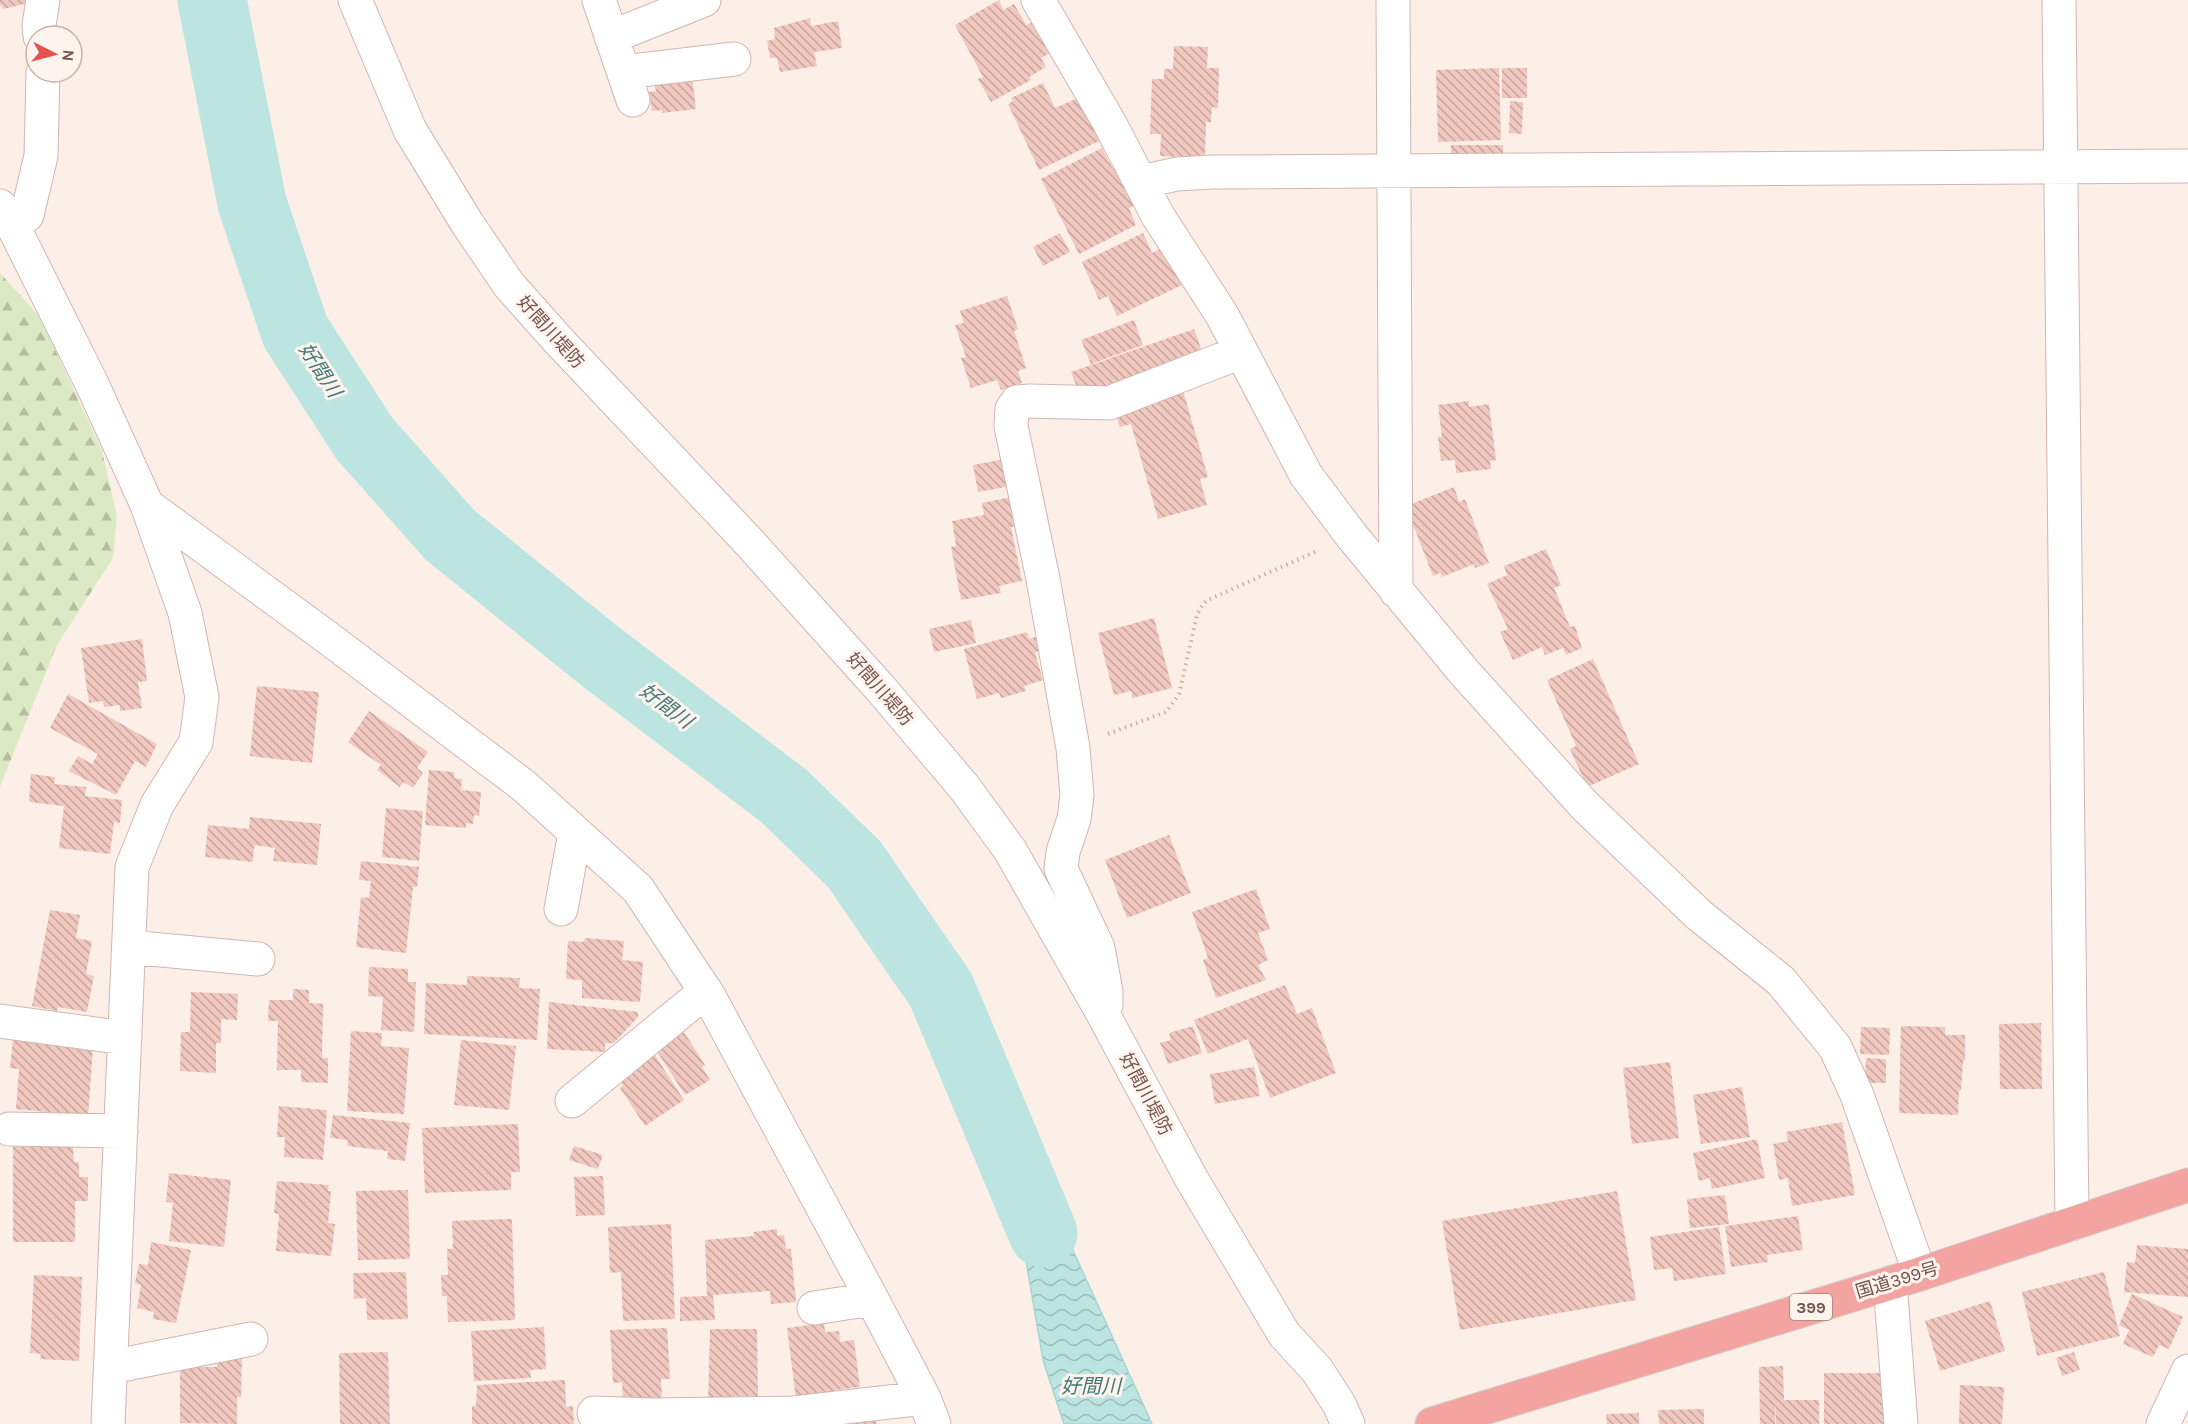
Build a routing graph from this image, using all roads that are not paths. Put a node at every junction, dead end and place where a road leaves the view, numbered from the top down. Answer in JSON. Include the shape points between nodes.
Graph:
{"nodes":[{"id":1,"x":43,"y":0,"type":"edge"},
{"id":2,"x":355,"y":0,"type":"edge"},
{"id":3,"x":598,"y":0,"type":"edge"},
{"id":4,"x":704,"y":0,"type":"edge"},
{"id":5,"x":1038,"y":0,"type":"edge"},
{"id":6,"x":1393,"y":0,"type":"edge"},
{"id":7,"x":2059,"y":0,"type":"edge"},
{"id":8,"x":39,"y":24,"type":"edge"},
{"id":9,"x":611,"y":37,"type":"junction"},
{"id":10,"x":734,"y":59,"type":"dead end"},
{"id":11,"x":43,"y":84,"type":"edge"},
{"id":12,"x":2188,"y":166,"type":"edge"},
{"id":13,"x":2061,"y":167,"type":"junction"},
{"id":14,"x":1394,"y":172,"type":"junction"},
{"id":15,"x":1141,"y":182,"type":"junction"},
{"id":16,"x":7,"y":216,"type":"edge"},
{"id":17,"x":1241,"y":352,"type":"junction"},
{"id":18,"x":147,"y":505,"type":"junction"},
{"id":19,"x":1396,"y":591,"type":"junction"},
{"id":20,"x":575,"y":833,"type":"junction"},
{"id":21,"x":561,"y":909,"type":"dead end"},
{"id":22,"x":129,"y":947,"type":"junction"},
{"id":23,"x":258,"y":959,"type":"dead end"},
{"id":24,"x":706,"y":991,"type":"junction"},
{"id":25,"x":1102,"y":1012,"type":"junction"},
{"id":26,"x":0,"y":1021,"type":"edge"},
{"id":27,"x":125,"y":1038,"type":"junction"},
{"id":28,"x":572,"y":1101,"type":"dead end"},
{"id":29,"x":9,"y":1130,"type":"dead end"},
{"id":30,"x":121,"y":1131,"type":"junction"},
{"id":31,"x":2188,"y":1185,"type":"edge"},
{"id":32,"x":2072,"y":1224,"type":"junction"},
{"id":33,"x":1905,"y":1278,"type":"junction"},
{"id":34,"x":872,"y":1299,"type":"junction"},
{"id":35,"x":814,"y":1308,"type":"dead end"},
{"id":36,"x":251,"y":1340,"type":"dead end"},
{"id":37,"x":111,"y":1367,"type":"junction"},
{"id":38,"x":2188,"y":1371,"type":"edge"},
{"id":39,"x":929,"y":1411,"type":"edge"},
{"id":40,"x":594,"y":1413,"type":"dead end"},
{"id":41,"x":108,"y":1424,"type":"edge"},
{"id":42,"x":1348,"y":1424,"type":"edge"},
{"id":43,"x":1432,"y":1424,"type":"edge"},
{"id":44,"x":1901,"y":1424,"type":"edge"},
{"id":45,"x":2163,"y":1424,"type":"edge"}],
"edges":[{"from":1,"to":8,"type":"street"},
{"from":2,"to":25,"type":"street","name":"好間川堤防","via":[[410,130],[509,285],[756,550],[964,787],[1010,850]]},
{"from":3,"to":9,"type":"street"},
{"from":4,"to":9,"type":"street"},
{"from":5,"to":15,"type":"street"},
{"from":6,"to":14,"type":"street"},
{"from":7,"to":13,"type":"street"},
{"from":9,"to":10,"type":"street","via":[[628,86]]},
{"from":11,"to":16,"type":"street","via":[[41,156],[27,215]]},
{"from":12,"to":13,"type":"street"},
{"from":13,"to":14,"type":"street"},
{"from":13,"to":32,"type":"street"},
{"from":14,"to":15,"type":"street","via":[[1212,172]]},
{"from":14,"to":19,"type":"street"},
{"from":15,"to":17,"type":"street"},
{"from":16,"to":18,"type":"street","via":[[92,384]]},
{"from":17,"to":19,"type":"street","via":[[1306,474]]},
{"from":17,"to":25,"type":"street","via":[[1109,403],[1030,401],[1017,402],[1012,409],[1011,426],[1072,745],[1077,795],[1061,869],[1098,948],[1106,992]]},
{"from":18,"to":20,"type":"street","via":[[524,786]]},
{"from":18,"to":22,"type":"street","via":[[185,613],[202,697],[196,742],[157,805],[132,867]]},
{"from":19,"to":33,"type":"street","via":[[1585,806],[1699,915],[1781,981],[1836,1047],[1857,1095]]},
{"from":20,"to":21,"type":"street"},
{"from":20,"to":24,"type":"street","via":[[638,889]]},
{"from":22,"to":23,"type":"street"},
{"from":22,"to":27,"type":"street"},
{"from":24,"to":28,"type":"street"},
{"from":24,"to":34,"type":"street"},
{"from":25,"to":42,"type":"street","name":"好間川堤防","via":[[1191,1178],[1284,1334],[1317,1370]]},
{"from":26,"to":27,"type":"street"},
{"from":27,"to":30,"type":"street"},
{"from":29,"to":30,"type":"street"},
{"from":30,"to":37,"type":"street"},
{"from":31,"to":32,"type":"highway","name":"国道399号","number":"399"},
{"from":32,"to":33,"type":"highway","name":"国道399号","number":"399"},
{"from":33,"to":43,"type":"highway","name":"国道399号","number":"399"},
{"from":33,"to":44,"type":"street"},
{"from":34,"to":35,"type":"street"},
{"from":34,"to":39,"type":"street"},
{"from":36,"to":37,"type":"street"},
{"from":37,"to":41,"type":"street"},
{"from":38,"to":45,"type":"street"},
{"from":39,"to":40,"type":"street"}]}
